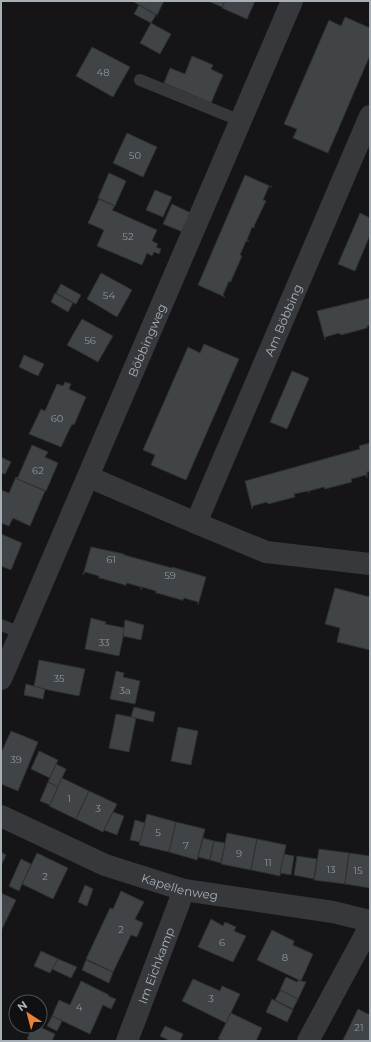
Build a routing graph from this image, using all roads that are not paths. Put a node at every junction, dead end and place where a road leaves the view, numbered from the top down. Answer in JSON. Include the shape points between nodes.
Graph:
{"nodes":[{"id":1,"x":292,"y":1,"type":"edge"},
{"id":2,"x":140,"y":80,"type":"dead end"},
{"id":3,"x":370,"y":116,"type":"edge"},
{"id":4,"x":241,"y":121,"type":"junction"},
{"id":5,"x":89,"y":476,"type":"junction"},
{"id":6,"x":196,"y":523,"type":"junction"},
{"id":7,"x":370,"y":564,"type":"edge"},
{"id":8,"x":1,"y":625,"type":"edge"},
{"id":9,"x":21,"y":633,"type":"junction"},
{"id":10,"x":1,"y":679,"type":"edge"},
{"id":11,"x":1,"y":816,"type":"edge"},
{"id":12,"x":184,"y":890,"type":"junction"},
{"id":13,"x":370,"y":921,"type":"edge"},
{"id":14,"x":370,"y":926,"type":"edge"},
{"id":15,"x":127,"y":1041,"type":"edge"},
{"id":16,"x":308,"y":1041,"type":"edge"}],
"edges":[{"from":1,"to":4,"type":"street","name":"Böbbingweg"},
{"from":2,"to":4,"type":"lane"},
{"from":3,"to":6,"type":"street","name":"Am Böbbing"},
{"from":4,"to":5,"type":"street","name":"Böbbingweg"},
{"from":5,"to":6,"type":"street"},
{"from":5,"to":9,"type":"street","name":"Böbbingweg"},
{"from":6,"to":7,"type":"street","via":[[266,552]]},
{"from":8,"to":9,"type":"lane"},
{"from":9,"to":10,"type":"street","name":"Böbbingweg"},
{"from":11,"to":12,"type":"street","name":"Kapellenweg","via":[[105,865]]},
{"from":12,"to":13,"type":"street","name":"Kapellenweg","via":[[333,912]]},
{"from":12,"to":15,"type":"street","name":"Im Eichkamp"},
{"from":14,"to":16,"type":"street"}]}
